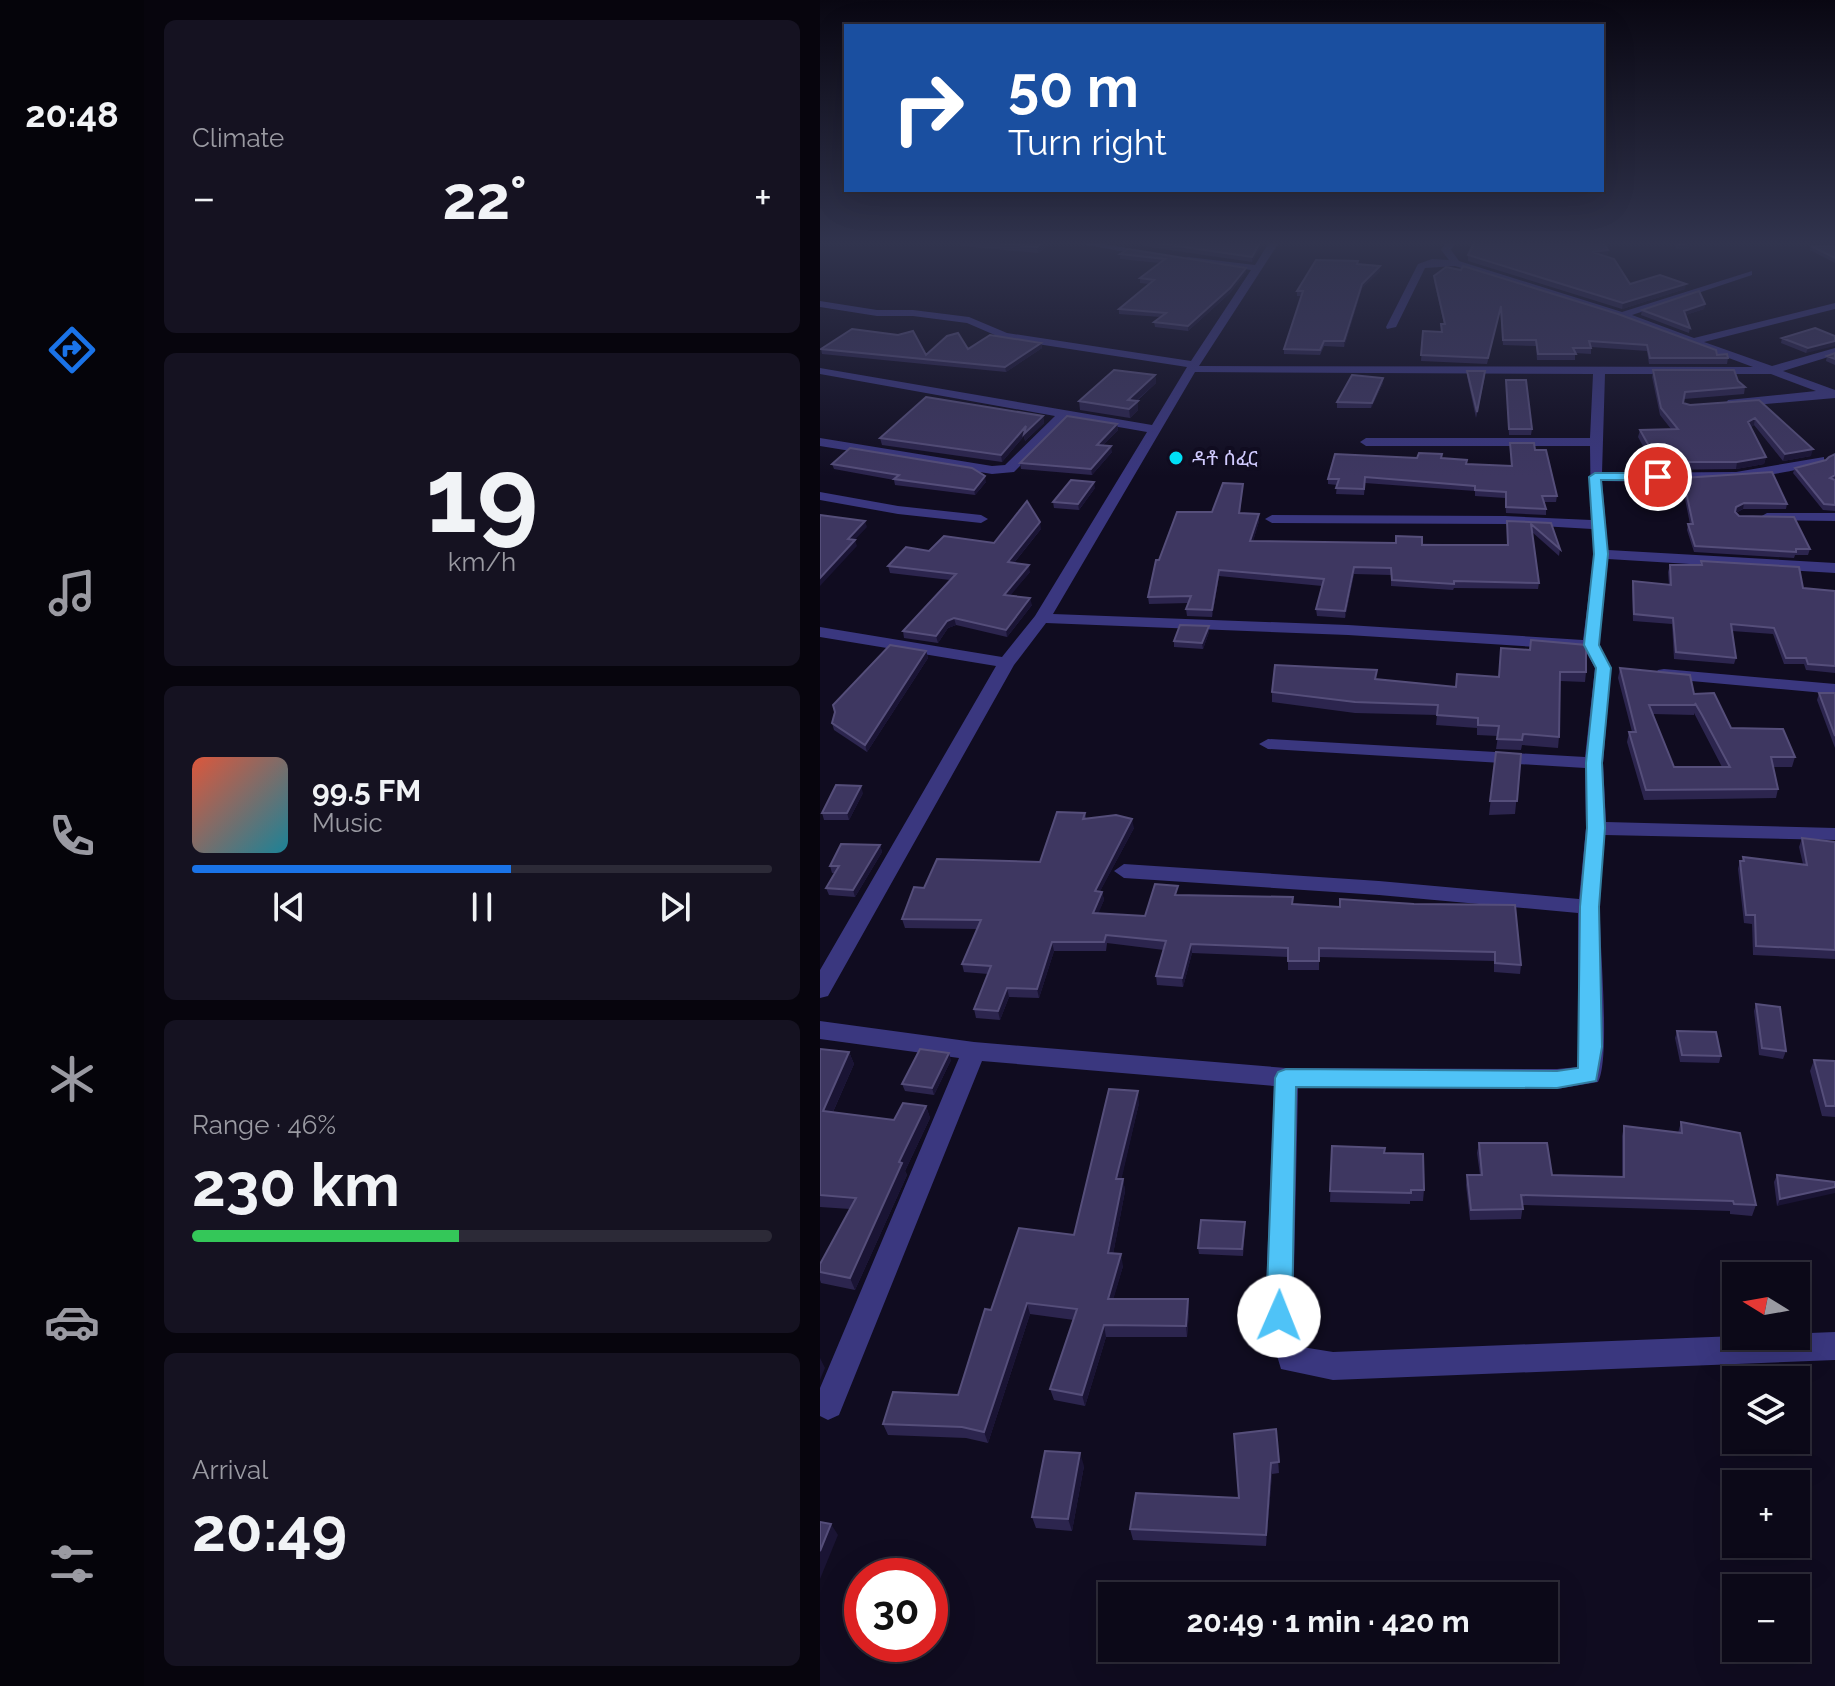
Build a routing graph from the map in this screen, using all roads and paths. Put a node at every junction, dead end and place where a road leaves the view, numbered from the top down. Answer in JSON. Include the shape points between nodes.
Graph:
{"nodes":[{"id":1,"x":966,"y":320,"type":"edge"},
{"id":2,"x":1224,"y":320,"type":"edge"},
{"id":3,"x":1395,"y":320,"type":"edge"},
{"id":4,"x":1635,"y":320,"type":"edge"},
{"id":5,"x":1780,"y":320,"type":"edge"},
{"id":6,"x":1391,"y":327,"type":"dead end"},
{"id":7,"x":1694,"y":341,"type":"junction"},
{"id":8,"x":1835,"y":351,"type":"edge"},
{"id":9,"x":1193,"y":367,"type":"junction"},
{"id":10,"x":820,"y":371,"type":"edge"},
{"id":11,"x":1769,"y":371,"type":"junction"},
{"id":12,"x":1599,"y":372,"type":"junction"},
{"id":13,"x":1834,"y":394,"type":"edge"},
{"id":14,"x":1714,"y":404,"type":"edge"},
{"id":15,"x":1064,"y":414,"type":"junction"},
{"id":16,"x":1157,"y":430,"type":"junction"},
{"id":17,"x":820,"y":442,"type":"edge"},
{"id":18,"x":1366,"y":442,"type":"dead end"},
{"id":19,"x":1595,"y":442,"type":"junction"},
{"id":20,"x":1819,"y":460,"type":"edge"},
{"id":21,"x":1595,"y":477,"type":"junction"},
{"id":22,"x":820,"y":496,"type":"edge"},
{"id":23,"x":1758,"y":516,"type":"edge"},
{"id":24,"x":1835,"y":517,"type":"edge"},
{"id":25,"x":981,"y":519,"type":"dead end"},
{"id":26,"x":1272,"y":519,"type":"dead end"},
{"id":27,"x":1597,"y":525,"type":"junction"},
{"id":28,"x":1601,"y":554,"type":"junction"},
{"id":29,"x":1835,"y":568,"type":"edge"},
{"id":30,"x":1042,"y":618,"type":"junction"},
{"id":31,"x":820,"y":632,"type":"edge"},
{"id":32,"x":1591,"y":645,"type":"junction"},
{"id":33,"x":1006,"y":663,"type":"junction"},
{"id":34,"x":1648,"y":672,"type":"edge"},
{"id":35,"x":1835,"y":689,"type":"edge"},
{"id":36,"x":1268,"y":744,"type":"dead end"},
{"id":37,"x":1594,"y":763,"type":"junction"},
{"id":38,"x":1596,"y":828,"type":"junction"},
{"id":39,"x":1835,"y":834,"type":"edge"},
{"id":40,"x":1124,"y":871,"type":"dead end"},
{"id":41,"x":1589,"y":907,"type":"junction"},
{"id":42,"x":831,"y":952,"type":"edge"},
{"id":43,"x":820,"y":990,"type":"edge"},
{"id":44,"x":820,"y":1030,"type":"edge"},
{"id":45,"x":974,"y":1051,"type":"junction"},
{"id":46,"x":1286,"y":1078,"type":"junction"},
{"id":47,"x":1835,"y":1346,"type":"edge"},
{"id":48,"x":828,"y":1405,"type":"dead end"}],
"edges":[{"from":1,"to":9,"type":"street","via":[[1004,336]]},
{"from":2,"to":9,"type":"street"},
{"from":3,"to":6,"type":"street"},
{"from":4,"to":7,"type":"street"},
{"from":5,"to":7,"type":"street"},
{"from":7,"to":11,"type":"street"},
{"from":8,"to":11,"type":"street"},
{"from":9,"to":12,"type":"street"},
{"from":9,"to":16,"type":"street"},
{"from":10,"to":15,"type":"street"},
{"from":11,"to":12,"type":"street"},
{"from":11,"to":13,"type":"street"},
{"from":12,"to":19,"type":"street"},
{"from":13,"to":14,"type":"street"},
{"from":15,"to":16,"type":"street"},
{"from":15,"to":17,"type":"street","via":[[1009,469]]},
{"from":16,"to":30,"type":"street"},
{"from":18,"to":19,"type":"street"},
{"from":19,"to":21,"type":"street"},
{"from":20,"to":21,"type":"street","via":[[1743,477]]},
{"from":21,"to":27,"type":"street"},
{"from":22,"to":25,"type":"street"},
{"from":23,"to":24,"type":"street"},
{"from":26,"to":27,"type":"street"},
{"from":27,"to":28,"type":"street"},
{"from":28,"to":29,"type":"street"},
{"from":28,"to":32,"type":"street"},
{"from":30,"to":32,"type":"street"},
{"from":30,"to":33,"type":"street"},
{"from":31,"to":33,"type":"street"},
{"from":32,"to":37,"type":"street","via":[[1611,669]]},
{"from":33,"to":42,"type":"street"},
{"from":34,"to":35,"type":"street"},
{"from":36,"to":37,"type":"street"},
{"from":37,"to":38,"type":"street"},
{"from":38,"to":39,"type":"street"},
{"from":38,"to":41,"type":"street"},
{"from":40,"to":41,"type":"street"},
{"from":41,"to":46,"type":"street","via":[[1589,1075]]},
{"from":42,"to":43,"type":"street"},
{"from":44,"to":45,"type":"street"},
{"from":45,"to":46,"type":"street"},
{"from":45,"to":48,"type":"street"},
{"from":46,"to":47,"type":"street","via":[[1279,1316],[1291,1359],[1333,1366]]}]}
